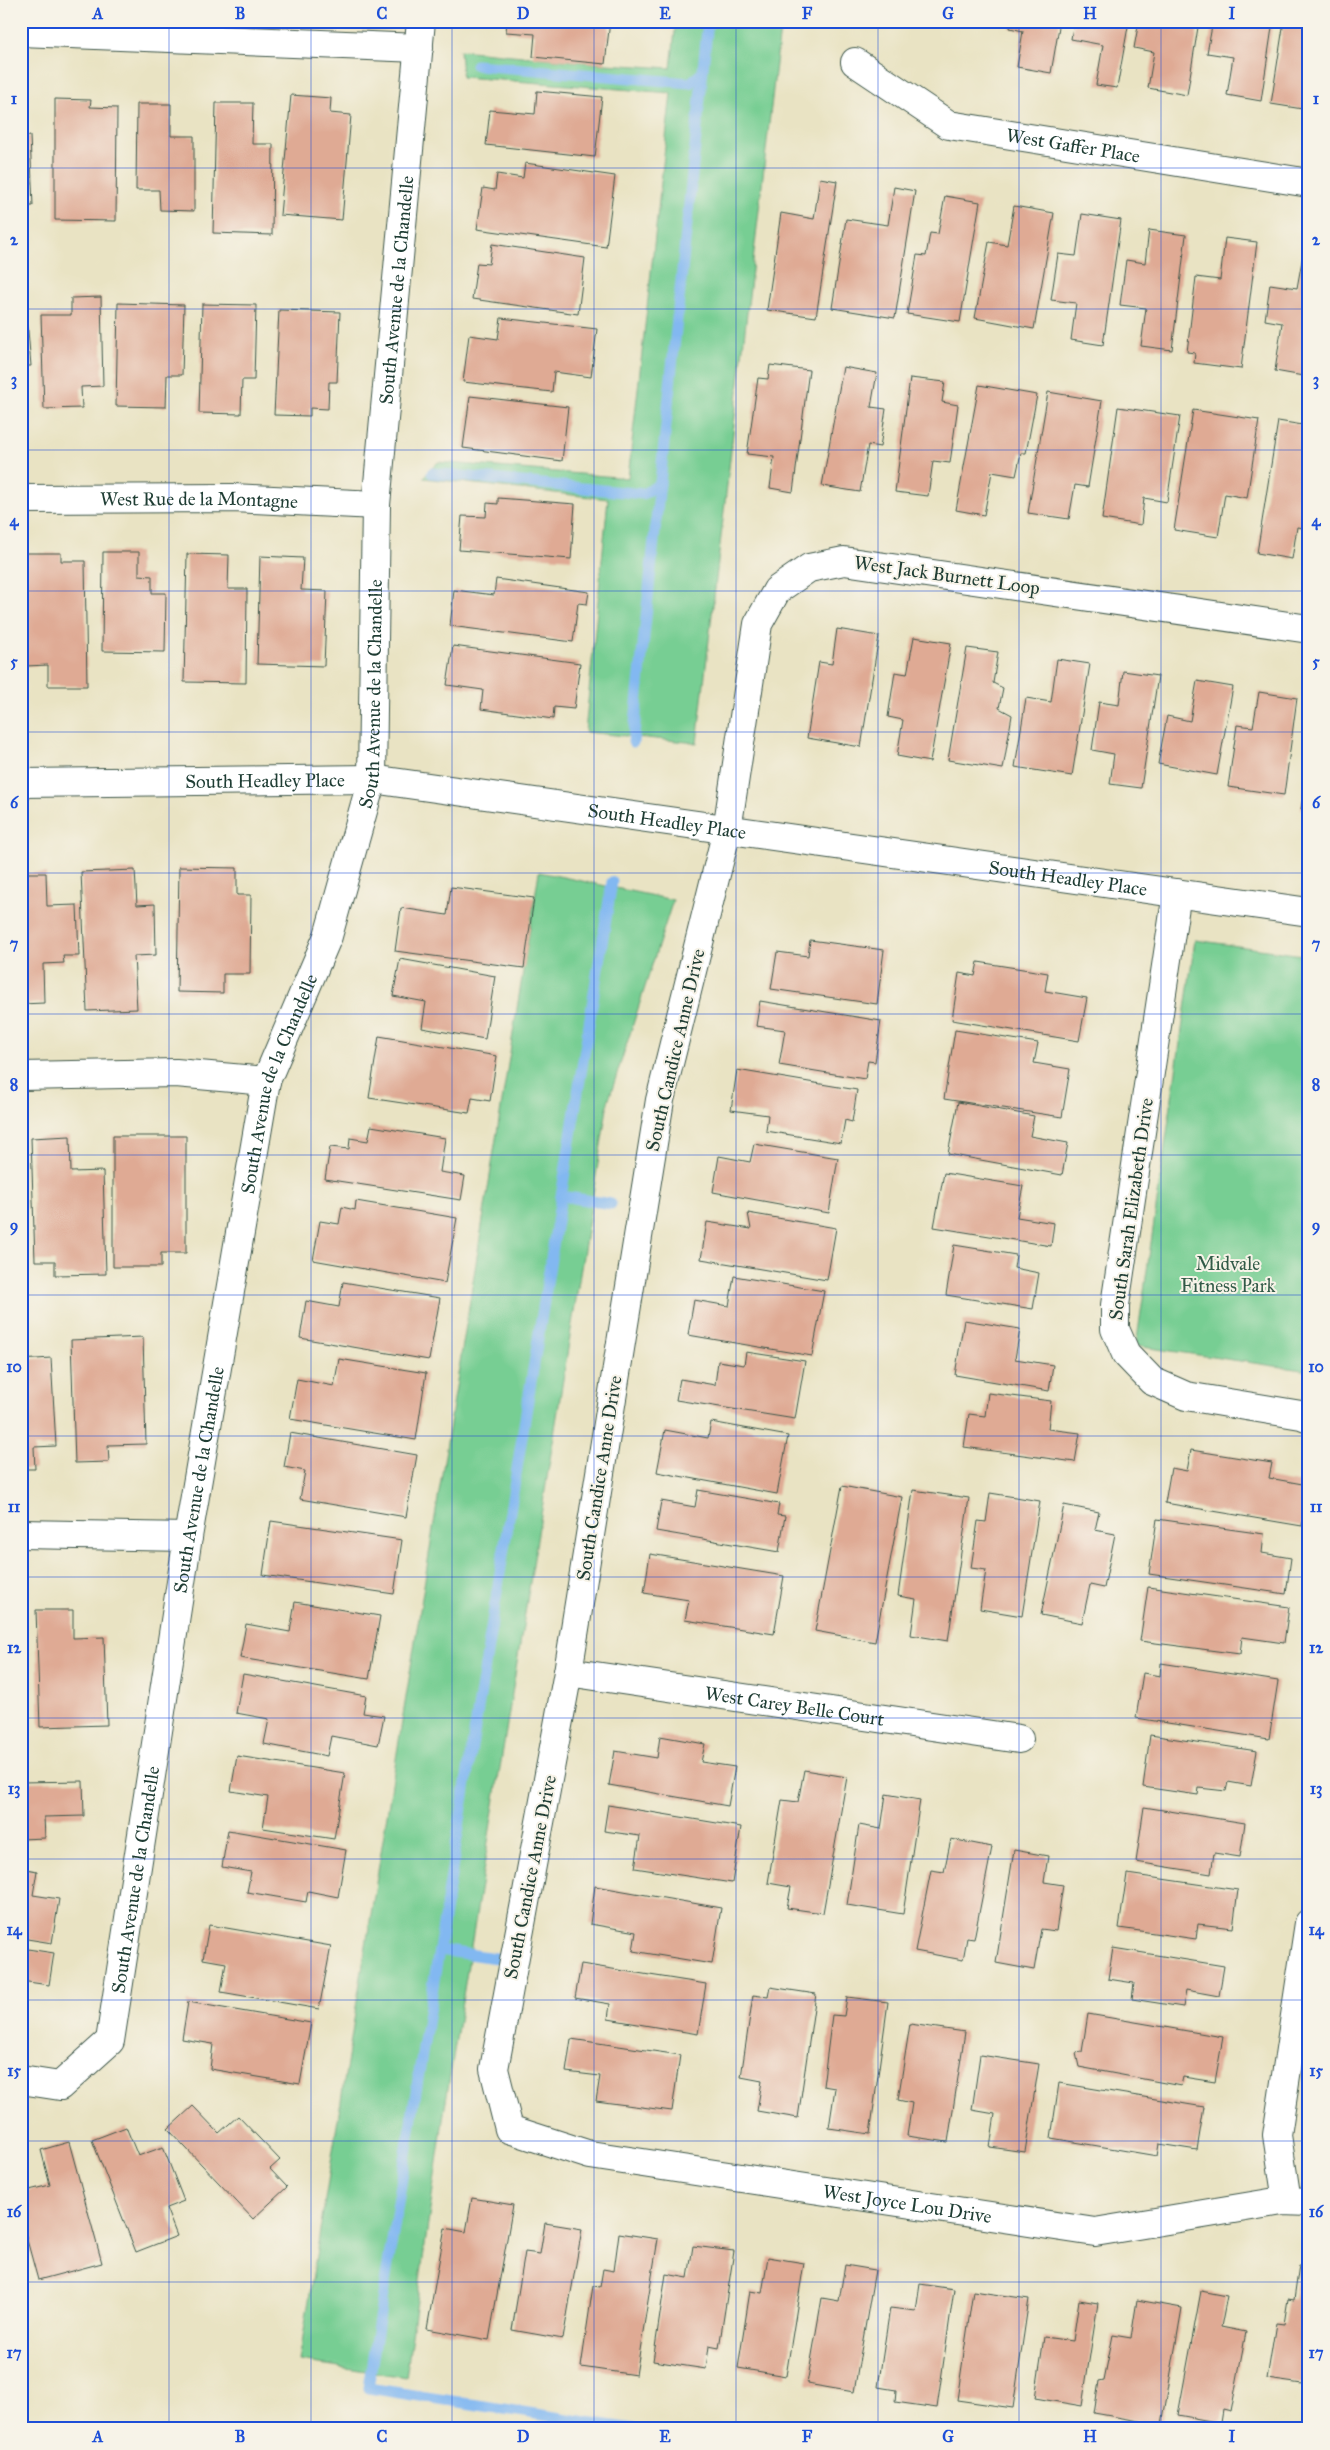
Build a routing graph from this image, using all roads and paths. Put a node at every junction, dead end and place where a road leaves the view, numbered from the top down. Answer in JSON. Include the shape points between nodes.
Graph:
{"nodes":[{"id":1,"x":421,"y":21,"type":"edge"},
{"id":2,"x":21,"y":32,"type":"edge"},
{"id":3,"x":419,"y":48,"type":"junction"},
{"id":4,"x":855,"y":62,"type":"dead end"},
{"id":5,"x":1309,"y":183,"type":"edge"},
{"id":6,"x":21,"y":499,"type":"edge"},
{"id":7,"x":376,"y":505,"type":"junction"},
{"id":8,"x":1309,"y":629,"type":"edge"},
{"id":9,"x":372,"y":779,"type":"junction"},
{"id":10,"x":21,"y":782,"type":"edge"},
{"id":11,"x":728,"y":830,"type":"junction"},
{"id":12,"x":1176,"y":894,"type":"junction"},
{"id":13,"x":1309,"y":912,"type":"edge"},
{"id":14,"x":21,"y":1076,"type":"edge"},
{"id":15,"x":266,"y":1081,"type":"junction"},
{"id":16,"x":1309,"y":1418,"type":"edge"},
{"id":17,"x":21,"y":1534,"type":"edge"},
{"id":18,"x":188,"y":1537,"type":"junction"},
{"id":19,"x":568,"y":1672,"type":"junction"},
{"id":20,"x":1019,"y":1739,"type":"dead end"},
{"id":21,"x":1309,"y":1923,"type":"edge"},
{"id":22,"x":21,"y":2080,"type":"edge"},
{"id":23,"x":509,"y":2129,"type":"joint"},
{"id":24,"x":1298,"y":2202,"type":"edge"}],
"edges":[{"from":1,"to":3,"type":"street","name":"South Avenue de la Chandelle"},
{"from":2,"to":3,"type":"street"},
{"from":3,"to":7,"type":"street","name":"South Avenue de la Chandelle"},
{"from":4,"to":5,"type":"street","name":"West Gaffer Place","via":[[950,125]]},
{"from":6,"to":7,"type":"street","name":"West Rue de la Montagne","via":[[233,498]]},
{"from":7,"to":9,"type":"street","name":"South Avenue de la Chandelle"},
{"from":8,"to":11,"type":"street","name":"West Jack Burnett Loop","via":[[891,566],[844,561],[809,568],[777,590],[758,624]]},
{"from":9,"to":10,"type":"street","name":"South Headley Place"},
{"from":9,"to":11,"type":"street","name":"South Headley Place"},
{"from":9,"to":15,"type":"street","name":"South Avenue de la Chandelle","via":[[328,936]]},
{"from":11,"to":12,"type":"street","name":"South Headley Place"},
{"from":11,"to":19,"type":"street","name":"South Candice Anne Drive","via":[[660,1100]]},
{"from":12,"to":13,"type":"street","name":"South Headley Place"},
{"from":12,"to":16,"type":"street","name":"South Sarah Elizabeth Drive","via":[[1115,1305],[1115,1329],[1126,1354],[1152,1381],[1186,1396]]},
{"from":14,"to":15,"type":"street","via":[[176,1073]]},
{"from":15,"to":18,"type":"street","name":"South Avenue de la Chandelle"},
{"from":17,"to":18,"type":"street"},
{"from":18,"to":22,"type":"street","name":"South Avenue de la Chandelle","via":[[110,2041],[60,2086]]},
{"from":19,"to":20,"type":"street","name":"West Carey Belle Court"},
{"from":19,"to":23,"type":"street","name":"South Candice Anne Drive","via":[[494,2070]]},
{"from":21,"to":24,"type":"street","via":[[1277,2135]]},
{"from":23,"to":24,"type":"street","name":"West Joyce Lou Drive","via":[[590,2155],[1095,2232]]}]}
